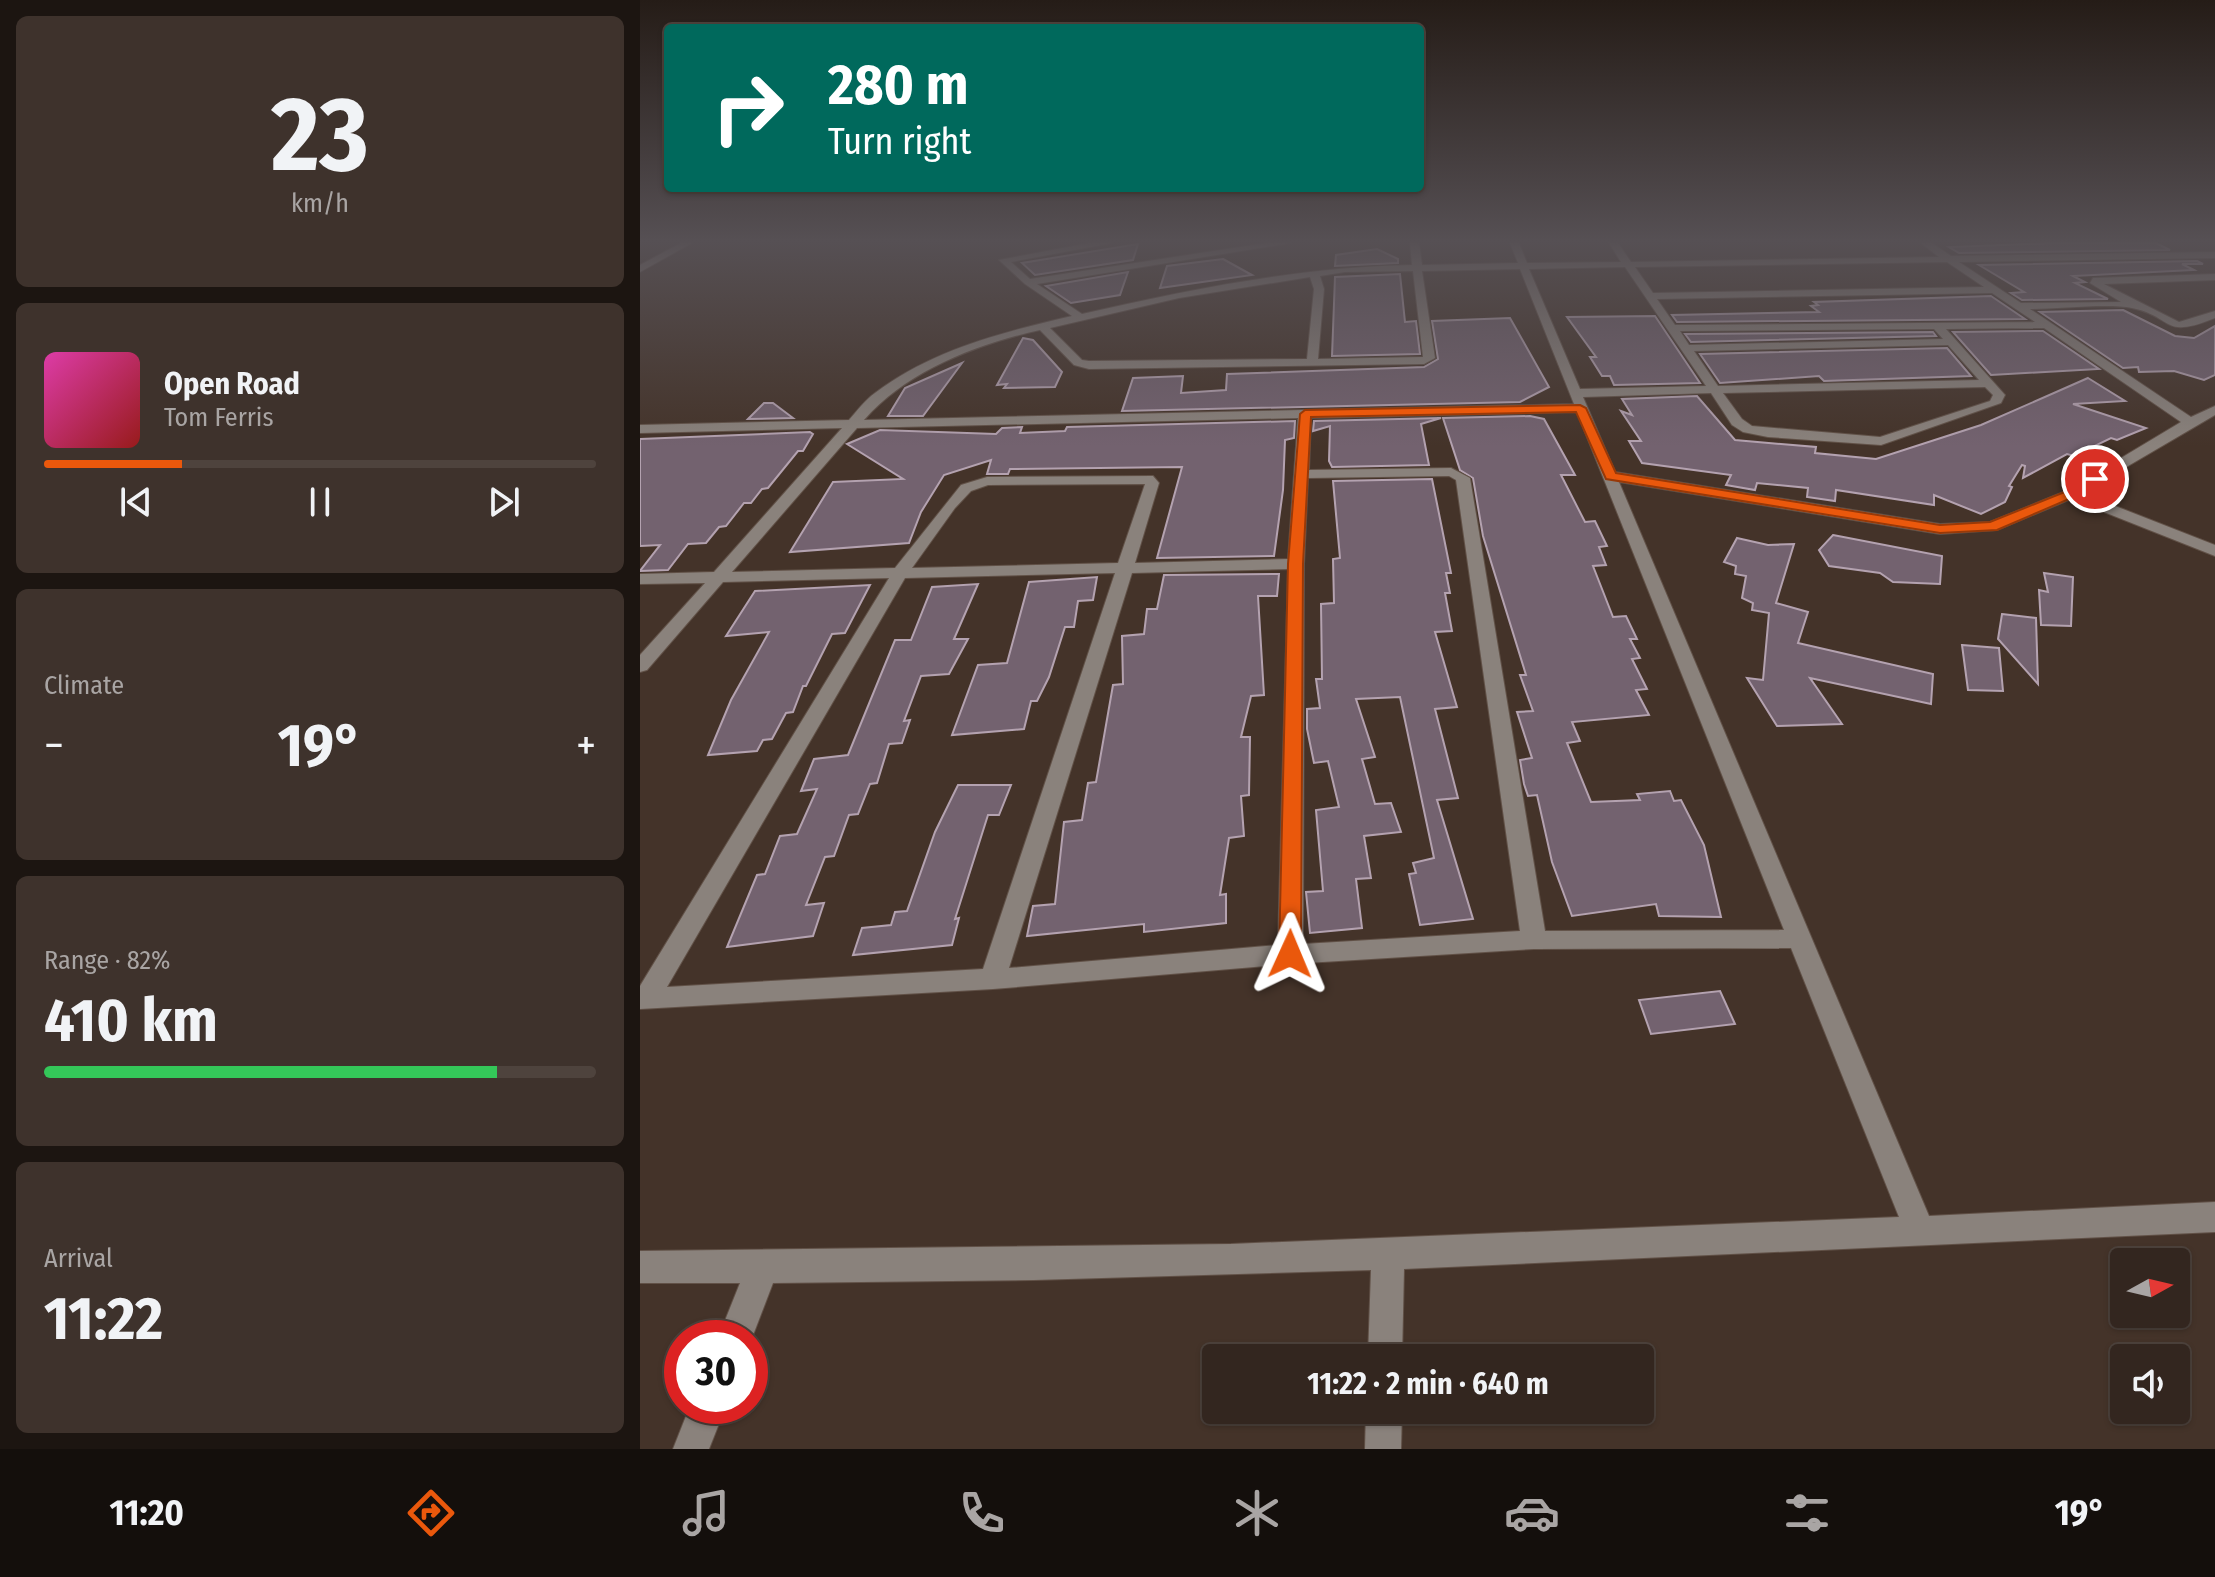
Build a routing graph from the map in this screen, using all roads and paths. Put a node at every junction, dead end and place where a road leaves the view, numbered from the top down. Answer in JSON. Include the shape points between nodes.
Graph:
{"nodes":[{"id":1,"x":1070,"y":311,"type":"edge"},
{"id":2,"x":1112,"y":311,"type":"edge"},
{"id":3,"x":1317,"y":311,"type":"edge"},
{"id":4,"x":1423,"y":311,"type":"edge"},
{"id":5,"x":1541,"y":311,"type":"edge"},
{"id":6,"x":1659,"y":311,"type":"edge"},
{"id":7,"x":2024,"y":311,"type":"edge"},
{"id":8,"x":2146,"y":311,"type":"edge"},
{"id":9,"x":2215,"y":314,"type":"edge"},
{"id":10,"x":1081,"y":318,"type":"junction"},
{"id":11,"x":2045,"y":325,"type":"junction"},
{"id":12,"x":1042,"y":326,"type":"junction"},
{"id":13,"x":1937,"y":326,"type":"junction"},
{"id":14,"x":1672,"y":328,"type":"junction"},
{"id":15,"x":1954,"y":342,"type":"junction"},
{"id":16,"x":1685,"y":348,"type":"junction"},
{"id":17,"x":1312,"y":364,"type":"junction"},
{"id":18,"x":1991,"y":383,"type":"junction"},
{"id":19,"x":1712,"y":389,"type":"junction"},
{"id":20,"x":1578,"y":400,"type":"junction"},
{"id":21,"x":2215,"y":410,"type":"edge"},
{"id":22,"x":1305,"y":414,"type":"junction"},
{"id":23,"x":2190,"y":422,"type":"junction"},
{"id":24,"x":849,"y":426,"type":"junction"},
{"id":25,"x":640,"y":429,"type":"edge"},
{"id":26,"x":1301,"y":474,"type":"junction"},
{"id":27,"x":1611,"y":476,"type":"junction"},
{"id":28,"x":2071,"y":494,"type":"junction"},
{"id":29,"x":2215,"y":551,"type":"edge"},
{"id":30,"x":1296,"y":564,"type":"junction"},
{"id":31,"x":1122,"y":568,"type":"junction"},
{"id":32,"x":900,"y":573,"type":"junction"},
{"id":33,"x":718,"y":578,"type":"junction"},
{"id":34,"x":640,"y":579,"type":"edge"},
{"id":35,"x":640,"y":666,"type":"edge"},
{"id":36,"x":1801,"y":939,"type":"junction"},
{"id":37,"x":1534,"y":940,"type":"junction"},
{"id":38,"x":1290,"y":954,"type":"junction"},
{"id":39,"x":993,"y":979,"type":"junction"},
{"id":40,"x":643,"y":999,"type":"edge"},
{"id":41,"x":2215,"y":1217,"type":"edge"},
{"id":42,"x":1920,"y":1231,"type":"junction"},
{"id":43,"x":1388,"y":1254,"type":"junction"},
{"id":44,"x":640,"y":1267,"type":"edge"},
{"id":45,"x":762,"y":1268,"type":"junction"},
{"id":46,"x":742,"y":1320,"type":"edge"},
{"id":47,"x":1385,"y":1344,"type":"edge"},
{"id":48,"x":701,"y":1424,"type":"edge"},
{"id":49,"x":1384,"y":1424,"type":"edge"},
{"id":50,"x":691,"y":1449,"type":"edge"},
{"id":51,"x":1383,"y":1449,"type":"edge"}],
"edges":[{"from":1,"to":10,"type":"street"},
{"from":2,"to":10,"type":"street"},
{"from":3,"to":17,"type":"street"},
{"from":4,"to":17,"type":"street","via":[[1429,358]]},
{"from":5,"to":20,"type":"street"},
{"from":6,"to":14,"type":"street"},
{"from":7,"to":11,"type":"street"},
{"from":8,"to":9,"type":"street","via":[[2177,325]]},
{"from":10,"to":12,"type":"street"},
{"from":11,"to":13,"type":"street"},
{"from":11,"to":23,"type":"street"},
{"from":12,"to":17,"type":"street","via":[[1078,363],[1089,365]]},
{"from":12,"to":24,"type":"street","via":[[973,344],[915,372],[878,396]]},
{"from":13,"to":14,"type":"street"},
{"from":13,"to":15,"type":"street"},
{"from":14,"to":16,"type":"street"},
{"from":15,"to":16,"type":"street"},
{"from":15,"to":18,"type":"street"},
{"from":16,"to":19,"type":"street"},
{"from":18,"to":19,"type":"street"},
{"from":18,"to":19,"type":"street","via":[[1999,395],[1995,403],[1871,442],[1748,429]]},
{"from":19,"to":20,"type":"street"},
{"from":20,"to":22,"type":"street"},
{"from":20,"to":27,"type":"street"},
{"from":21,"to":23,"type":"street"},
{"from":22,"to":24,"type":"street"},
{"from":22,"to":26,"type":"street"},
{"from":23,"to":28,"type":"street"},
{"from":24,"to":25,"type":"street"},
{"from":24,"to":33,"type":"street"},
{"from":26,"to":30,"type":"street"},
{"from":26,"to":37,"type":"street","via":[[1451,472],[1463,478]]},
{"from":27,"to":28,"type":"street","via":[[1940,529],[1992,527]]},
{"from":27,"to":36,"type":"street"},
{"from":28,"to":29,"type":"street"},
{"from":30,"to":31,"type":"street"},
{"from":30,"to":38,"type":"street"},
{"from":31,"to":32,"type":"street"},
{"from":31,"to":32,"type":"street","via":[[1152,483],[1148,479],[976,483],[950,505]]},
{"from":31,"to":39,"type":"street"},
{"from":32,"to":33,"type":"street"},
{"from":32,"to":40,"type":"street"},
{"from":33,"to":34,"type":"street"},
{"from":33,"to":35,"type":"street"},
{"from":36,"to":37,"type":"street"},
{"from":36,"to":42,"type":"street"},
{"from":37,"to":38,"type":"street"},
{"from":38,"to":39,"type":"street"},
{"from":39,"to":40,"type":"street"},
{"from":41,"to":42,"type":"street"},
{"from":42,"to":43,"type":"street"},
{"from":43,"to":45,"type":"street"},
{"from":43,"to":47,"type":"street"},
{"from":44,"to":45,"type":"street"},
{"from":45,"to":46,"type":"street"},
{"from":48,"to":50,"type":"street"},
{"from":49,"to":51,"type":"street"}]}
